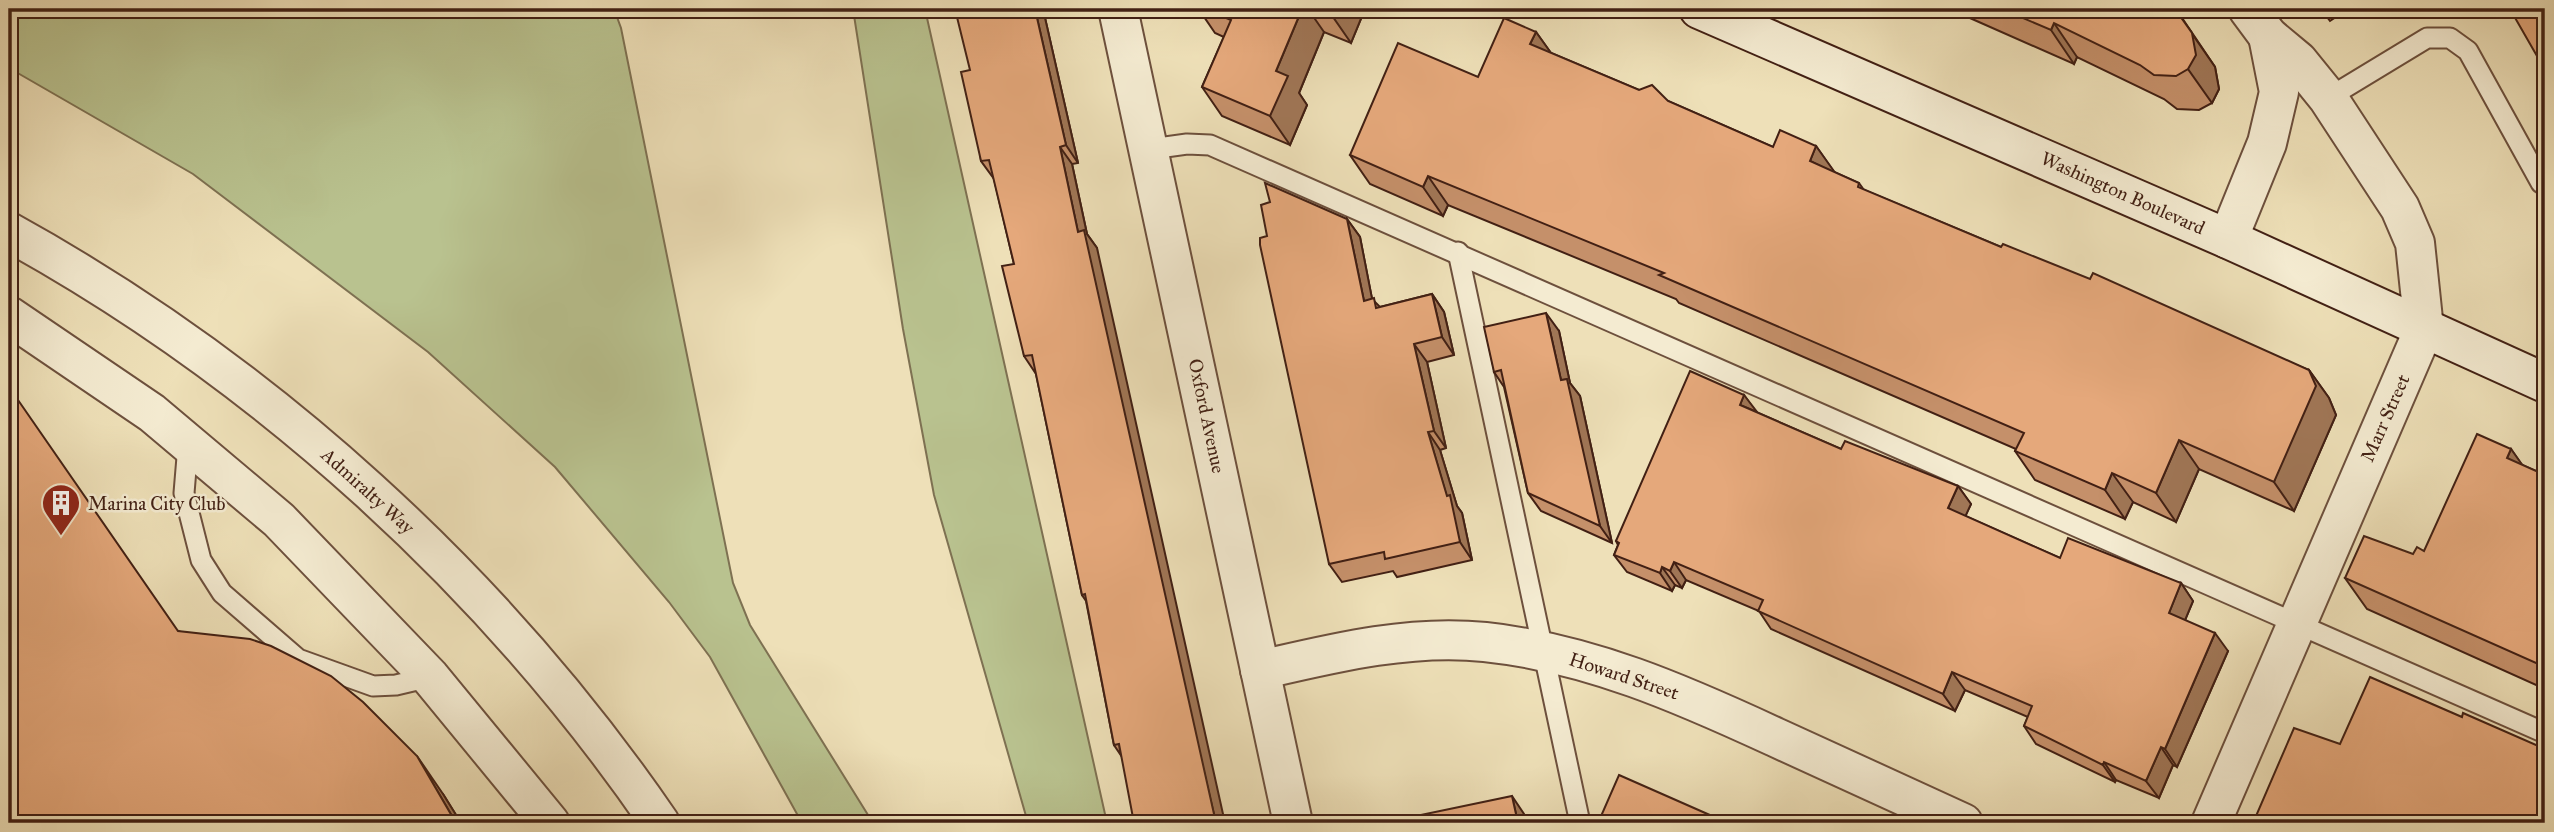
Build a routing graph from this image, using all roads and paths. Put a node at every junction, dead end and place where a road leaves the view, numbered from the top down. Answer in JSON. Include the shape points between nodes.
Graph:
{"nodes":[{"id":1,"x":1118,"y":9,"type":"edge"},
{"id":2,"x":1699,"y":9,"type":"edge"},
{"id":3,"x":2258,"y":22,"type":"edge"},
{"id":4,"x":2328,"y":98,"type":"junction"},
{"id":5,"x":1151,"y":149,"type":"junction"},
{"id":6,"x":2541,"y":183,"type":"dead end"},
{"id":7,"x":9,"y":232,"type":"edge"},
{"id":8,"x":2228,"y":239,"type":"junction"},
{"id":9,"x":1458,"y":252,"type":"junction"},
{"id":10,"x":9,"y":316,"type":"edge"},
{"id":11,"x":2424,"y":329,"type":"junction"},
{"id":12,"x":2545,"y":383,"type":"edge"},
{"id":13,"x":188,"y":445,"type":"junction"},
{"id":14,"x":2295,"y":623,"type":"junction"},
{"id":15,"x":1542,"y":650,"type":"junction"},
{"id":16,"x":1260,"y":670,"type":"junction"},
{"id":17,"x":430,"y":677,"type":"junction"},
{"id":18,"x":2545,"y":733,"type":"edge"},
{"id":19,"x":550,"y":823,"type":"edge"},
{"id":20,"x":660,"y":823,"type":"edge"},
{"id":21,"x":1293,"y":823,"type":"edge"},
{"id":22,"x":1580,"y":823,"type":"edge"},
{"id":23,"x":1963,"y":823,"type":"edge"},
{"id":24,"x":2211,"y":823,"type":"edge"}],
"edges":[{"from":1,"to":5,"type":"street","name":"Oxford Avenue"},
{"from":2,"to":8,"type":"street","name":"Washington Boulevard"},
{"from":3,"to":4,"type":"street","name":"Marr Street"},
{"from":3,"to":8,"type":"street","name":"Marr Street","via":[[2279,92],[2267,143]]},
{"from":4,"to":6,"type":"lane","via":[[2427,38],[2450,38],[2468,51]]},
{"from":4,"to":11,"type":"street","name":"Marr Street","via":[[2400,208],[2415,243]]},
{"from":5,"to":9,"type":"lane","via":[[1210,145]]},
{"from":5,"to":16,"type":"street","name":"Oxford Avenue"},
{"from":7,"to":20,"type":"street","name":"Admiralty Way","via":[[83,273],[248,390],[386,503],[500,621],[621,766]]},
{"from":8,"to":11,"type":"street","name":"Washington Boulevard"},
{"from":9,"to":14,"type":"lane"},
{"from":9,"to":15,"type":"lane"},
{"from":10,"to":13,"type":"street","via":[[152,413]]},
{"from":11,"to":12,"type":"street","name":"Washington Boulevard"},
{"from":11,"to":14,"type":"street","name":"Marr Street"},
{"from":13,"to":17,"type":"street","via":[[279,520]]},
{"from":13,"to":17,"type":"lane","via":[[184,493],[201,561],[222,593],[298,659],[373,686]]},
{"from":14,"to":18,"type":"lane"},
{"from":14,"to":24,"type":"street","name":"Marr Street"},
{"from":15,"to":16,"type":"street","name":"Howard Street","via":[[1483,641],[1406,642]]},
{"from":15,"to":22,"type":"lane"},
{"from":15,"to":23,"type":"street","name":"Howard Street","via":[[1600,664],[1680,694]]},
{"from":16,"to":21,"type":"street","name":"Oxford Avenue"},
{"from":17,"to":19,"type":"street"}]}
